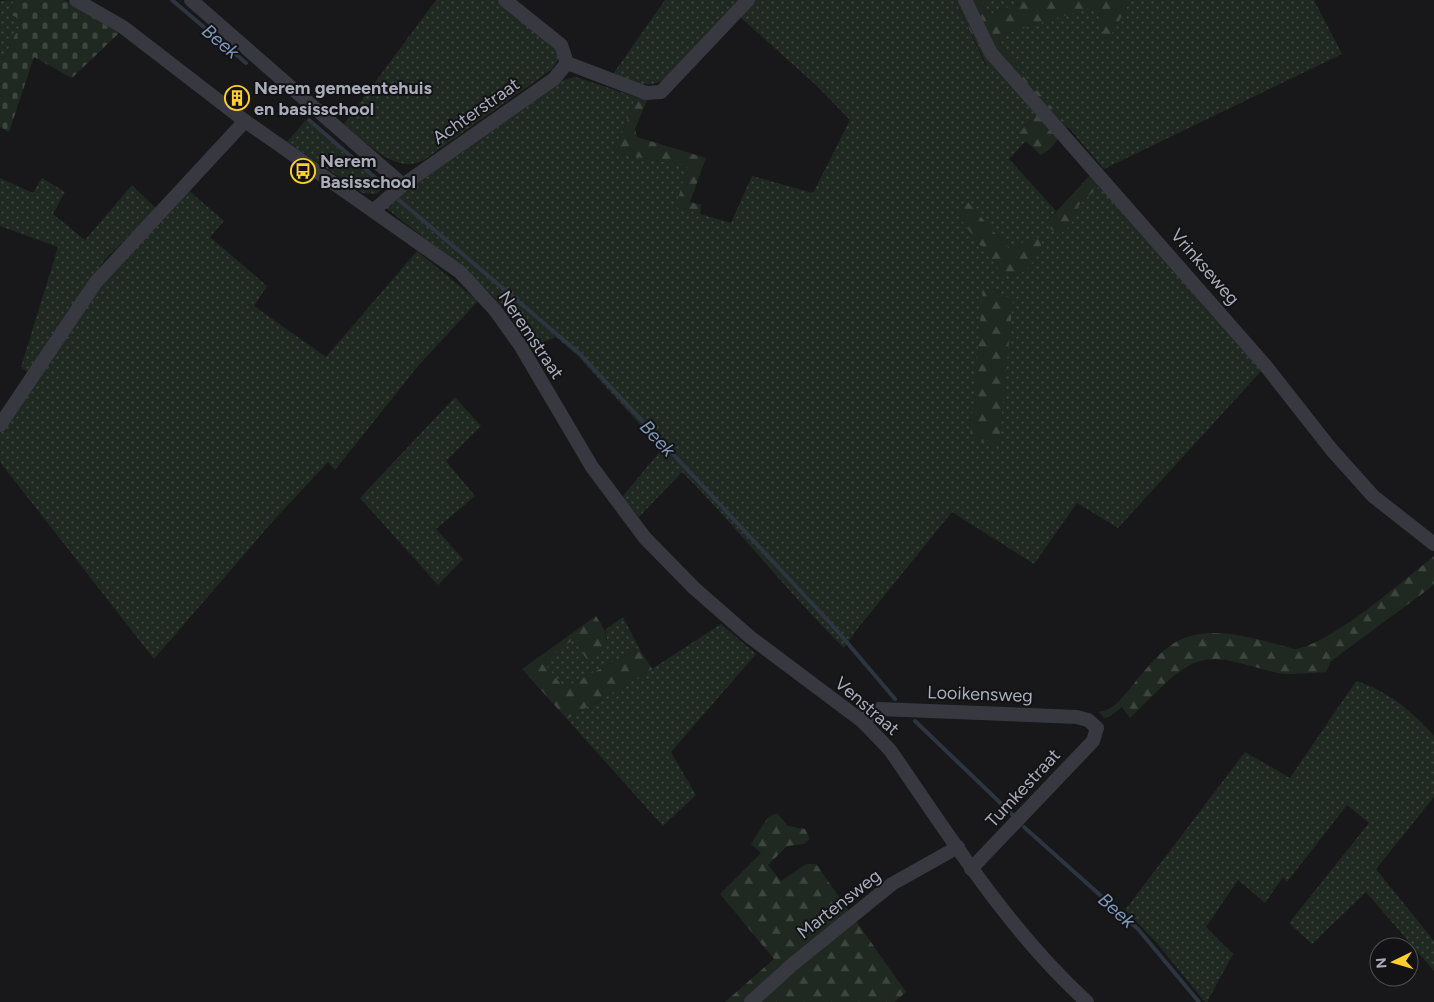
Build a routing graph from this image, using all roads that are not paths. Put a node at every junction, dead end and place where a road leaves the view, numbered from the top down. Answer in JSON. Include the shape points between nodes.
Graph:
{"nodes":[{"id":1,"x":76,"y":0,"type":"edge"},
{"id":2,"x":191,"y":0,"type":"edge"},
{"id":3,"x":505,"y":0,"type":"edge"},
{"id":4,"x":748,"y":0,"type":"edge"},
{"id":5,"x":965,"y":0,"type":"edge"},
{"id":6,"x":567,"y":63,"type":"junction"},
{"id":7,"x":244,"y":121,"type":"junction"},
{"id":8,"x":403,"y":185,"type":"junction"},
{"id":9,"x":374,"y":210,"type":"junction"},
{"id":10,"x":0,"y":425,"type":"edge"},
{"id":11,"x":592,"y":467,"type":"joint"},
{"id":12,"x":1434,"y":544,"type":"edge"},
{"id":13,"x":862,"y":721,"type":"junction"},
{"id":14,"x":1097,"y":728,"type":"joint"},
{"id":15,"x":958,"y":847,"type":"junction"},
{"id":16,"x":971,"y":869,"type":"junction"},
{"id":17,"x":751,"y":1002,"type":"edge"},
{"id":18,"x":1087,"y":1002,"type":"edge"}],
"edges":[{"from":1,"to":7,"type":"street","name":"Neremstraat","via":[[123,27]]},
{"from":2,"to":8,"type":"street"},
{"from":3,"to":6,"type":"street","via":[[561,45]]},
{"from":4,"to":6,"type":"street","via":[[661,92],[646,93]]},
{"from":5,"to":12,"type":"street","name":"Vrinkseweg","via":[[991,53],[1265,365],[1331,449],[1374,496]]},
{"from":6,"to":8,"type":"street","name":"Achterstraat","via":[[554,78]]},
{"from":7,"to":9,"type":"street","name":"Neremstraat"},
{"from":7,"to":10,"type":"street","via":[[96,282]]},
{"from":8,"to":9,"type":"street","name":"Achterstraat"},
{"from":9,"to":11,"type":"street","name":"Neremstraat","via":[[460,272],[495,310],[520,345]]},
{"from":11,"to":13,"type":"street","name":"Venstraat","via":[[645,538],[694,588],[750,637]]},
{"from":13,"to":14,"type":"street","name":"Looikensweg","via":[[879,709],[1077,717],[1088,720]]},
{"from":13,"to":15,"type":"street","name":"Venstraat","via":[[890,750]]},
{"from":14,"to":16,"type":"street","name":"Tumkestraat","via":[[1093,741]]},
{"from":15,"to":16,"type":"street","name":"Venstraat"},
{"from":15,"to":17,"type":"street","name":"Martensweg","via":[[892,884]]},
{"from":16,"to":18,"type":"street","name":"Venstraat","via":[[1052,968]]}]}
